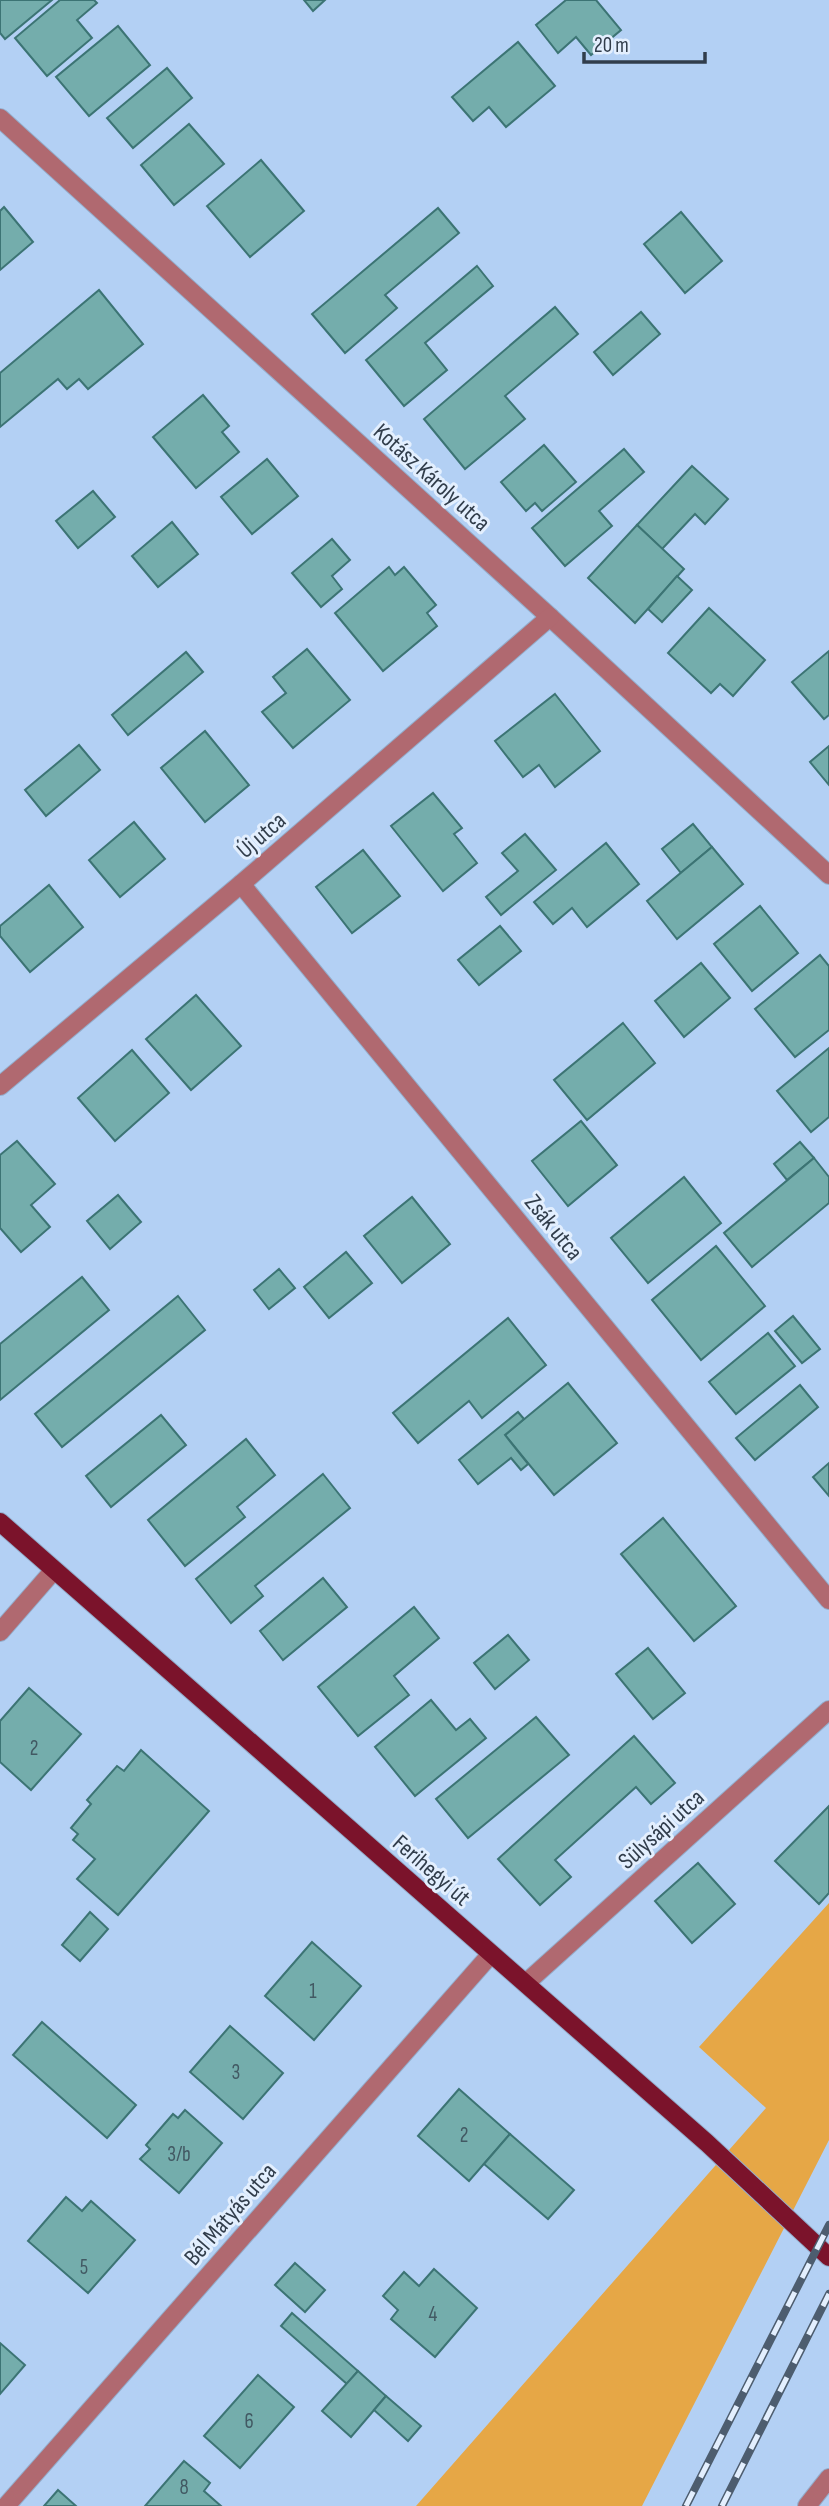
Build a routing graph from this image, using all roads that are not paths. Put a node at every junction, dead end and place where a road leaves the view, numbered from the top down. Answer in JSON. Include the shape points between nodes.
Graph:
{"nodes":[{"id":1,"x":0,"y":118,"type":"edge"},
{"id":2,"x":550,"y":617,"type":"junction"},
{"id":3,"x":829,"y":875,"type":"edge"},
{"id":4,"x":241,"y":884,"type":"junction"},
{"id":5,"x":0,"y":1086,"type":"edge"},
{"id":6,"x":0,"y":1522,"type":"edge"},
{"id":7,"x":54,"y":1570,"type":"junction"},
{"id":8,"x":829,"y":1600,"type":"edge"},
{"id":9,"x":0,"y":1632,"type":"edge"},
{"id":10,"x":829,"y":1710,"type":"edge"},
{"id":11,"x":491,"y":1954,"type":"junction"},
{"id":12,"x":526,"y":1983,"type":"junction"},
{"id":13,"x":829,"y":2257,"type":"edge"},
{"id":14,"x":829,"y":2477,"type":"edge"},
{"id":15,"x":6,"y":2506,"type":"edge"},
{"id":16,"x":807,"y":2506,"type":"edge"}],
"edges":[{"from":1,"to":2,"type":"street","name":"Kotász Károly utca"},
{"from":2,"to":3,"type":"street","name":"Kotász Károly utca"},
{"from":2,"to":4,"type":"street","name":"Új utca"},
{"from":4,"to":5,"type":"street","name":"Új utca"},
{"from":4,"to":8,"type":"street","name":"Zsák utca"},
{"from":6,"to":7,"type":"main road","name":"Ferihegyi út"},
{"from":7,"to":9,"type":"street"},
{"from":7,"to":11,"type":"main road","name":"Ferihegyi út"},
{"from":10,"to":12,"type":"street","name":"Sülysápi utca"},
{"from":11,"to":12,"type":"main road","name":"Ferihegyi út"},
{"from":11,"to":15,"type":"street","name":"Bél Mátyás utca"},
{"from":12,"to":13,"type":"main road","name":"Ferihegyi út"},
{"from":14,"to":16,"type":"street"}]}
